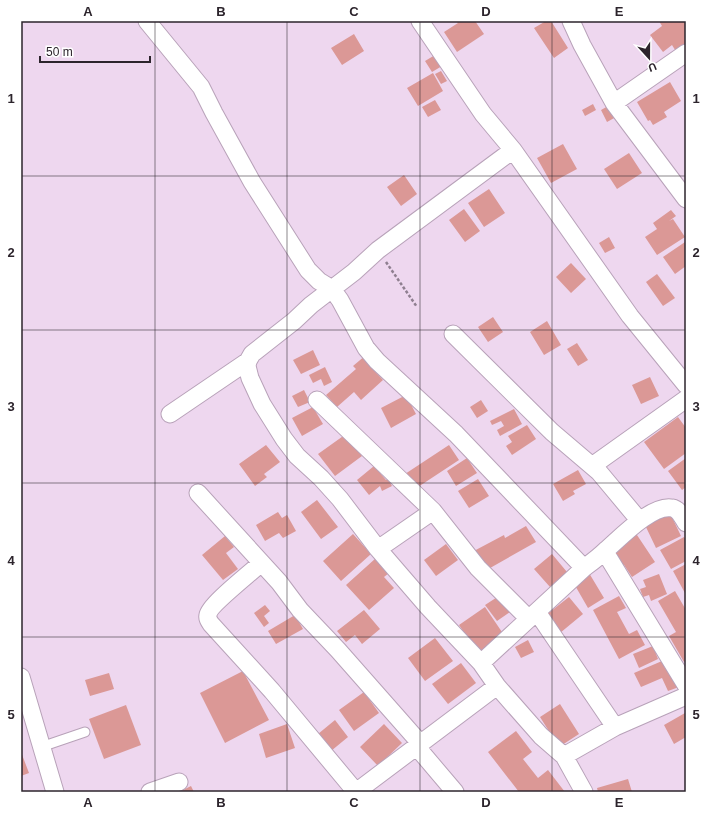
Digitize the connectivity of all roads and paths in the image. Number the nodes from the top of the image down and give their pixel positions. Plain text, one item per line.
1 (147, 21) edge
2 (420, 21) edge
3 (571, 21) edge
4 (686, 53) edge
5 (614, 103) junction
6 (513, 150) junction
7 (686, 199) edge
8 (378, 250) junction
9 (332, 289) junction
10 (417, 307) dead end
11 (454, 334) dead end
12 (248, 361) junction
13 (686, 387) edge
14 (317, 400) dead end
15 (170, 414) dead end
16 (592, 466) junction
17 (198, 493) dead end
18 (433, 512) junction
19 (639, 520) junction
20 (686, 523) edge
21 (378, 549) junction
22 (605, 552) junction
23 (261, 563) junction
24 (584, 568) junction
25 (533, 616) junction
26 (481, 663) junction
27 (21, 677) edge
28 (686, 685) edge
29 (497, 686) junction
30 (686, 696) edge
31 (615, 727) junction
32 (86, 732) dead end
33 (418, 744) junction
34 (41, 747) junction
35 (564, 756) junction
36 (179, 782) dead end
37 (55, 792) edge
38 (150, 792) edge
39 (455, 792) edge
40 (584, 792) edge

1 - 9 street
2 - 6 street
3 - 5 street
4 - 5 street
5 - 7 street
6 - 8 street
6 - 13 street
8 - 9 street
8 - 10 path
9 - 12 street
9 - 24 street
11 - 16 street
12 - 15 street
12 - 21 street
13 - 16 street
14 - 18 street
16 - 19 street
17 - 23 street
18 - 21 street
18 - 25 street
19 - 20 street
19 - 22 street
21 - 26 street
22 - 24 street
22 - 28 street
23 - 33 street
23 - 33 street
24 - 25 street
25 - 26 street
25 - 31 street
26 - 29 street
27 - 34 street
29 - 33 street
29 - 35 street
30 - 31 street
31 - 35 street
32 - 34 lane
33 - 39 street
34 - 37 street
35 - 40 street
36 - 38 street

